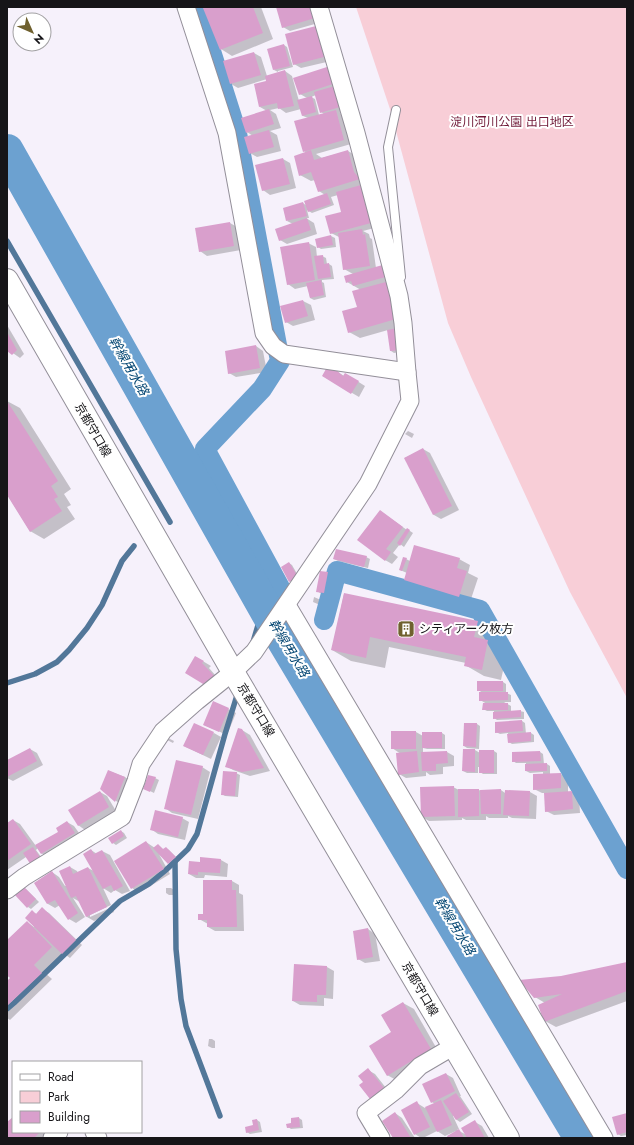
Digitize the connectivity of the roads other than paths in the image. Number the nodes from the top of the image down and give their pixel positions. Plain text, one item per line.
1 (186, 7) edge
2 (319, 7) edge
3 (396, 110) dead end
4 (7, 280) edge
5 (399, 296) junction
6 (407, 372) junction
7 (287, 605) junction
8 (234, 671) junction
9 (7, 890) edge
10 (454, 1046) junction
11 (381, 1138) edge
12 (508, 1138) edge
13 (604, 1138) edge

1 - 6 street
2 - 5 street
3 - 5 lane
4 - 8 main road, 京都守口線
5 - 6 street
6 - 7 street
7 - 8 street
7 - 13 street
8 - 9 street
8 - 10 main road, 京都守口線
10 - 11 street
10 - 12 main road, 京都守口線

